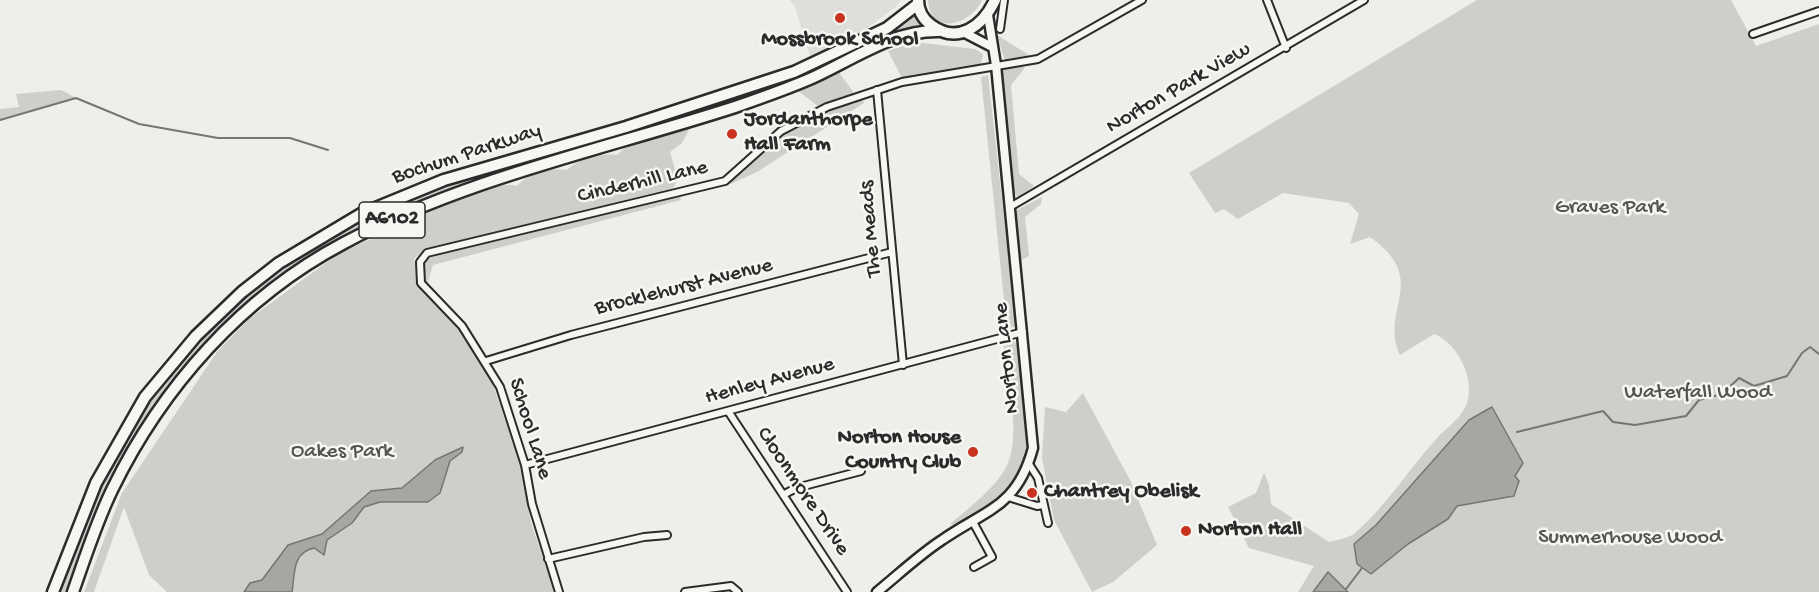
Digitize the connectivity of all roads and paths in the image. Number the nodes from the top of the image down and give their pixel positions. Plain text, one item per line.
1 (995, 0) edge
2 (1004, 0) edge
3 (1142, 0) edge
4 (1267, 0) edge
5 (1364, 0) edge
6 (918, 2) edge
7 (1819, 11) edge
8 (988, 15) junction
9 (1000, 29) dead end
10 (939, 31) junction
11 (963, 32) junction
12 (1753, 34) dead end
13 (992, 47) junction
14 (1287, 48) junction
15 (996, 65) junction
16 (876, 90) junction
17 (1010, 207) junction
18 (892, 252) junction
19 (420, 262) joint
20 (1024, 332) junction
21 (486, 362) junction
22 (903, 365) junction
23 (728, 411) junction
24 (1029, 464) junction
25 (525, 465) junction
26 (861, 471) dead end
27 (783, 495) junction
28 (1008, 497) junction
29 (1043, 505) junction
30 (973, 522) junction
31 (1048, 524) dead end
32 (667, 535) dead end
33 (548, 560) junction
34 (974, 567) dead end
35 (54, 592) edge
36 (73, 592) edge
37 (559, 592) edge
38 (685, 592) edge
39 (738, 592) edge
40 (847, 592) edge
41 (877, 592) edge

1 - 8 highway
2 - 9 street
3 - 15 street, Cinderhill Lane
4 - 14 street
5 - 14 street, Norton Park View
6 - 10 highway
6 - 35 highway, Bochum Parkway / A6102
7 - 12 street
8 - 11 highway
8 - 13 street, Norton Lane
10 - 11 highway, Bochum Parkway
10 - 36 highway, Bochum Parkway / A6102
11 - 13 street
13 - 15 street, Norton Lane
14 - 17 street, Norton Park View
15 - 16 street, Cinderhill Lane
15 - 17 street, Norton Lane
16 - 18 street, The Meads
16 - 19 street, Cinderhill Lane
17 - 20 street, Norton Lane
18 - 21 street, Brocklehurst Avenue
18 - 22 street, The Meads
19 - 21 street, School Lane
20 - 22 street, Henley Avenue
20 - 24 street, Norton Lane
21 - 25 street, School Lane
22 - 23 street, Henley Avenue
23 - 25 street, Henley Avenue
23 - 27 street, Cloonmore Drive
24 - 28 street, Norton Lane
24 - 29 street
25 - 33 street, School Lane
26 - 27 street
27 - 40 street, Cloonmore Drive
28 - 29 street
28 - 30 street, Norton Lane
29 - 31 street
30 - 34 street
30 - 41 street, Norton Lane
32 - 33 street
33 - 37 street, School Lane
38 - 39 street

